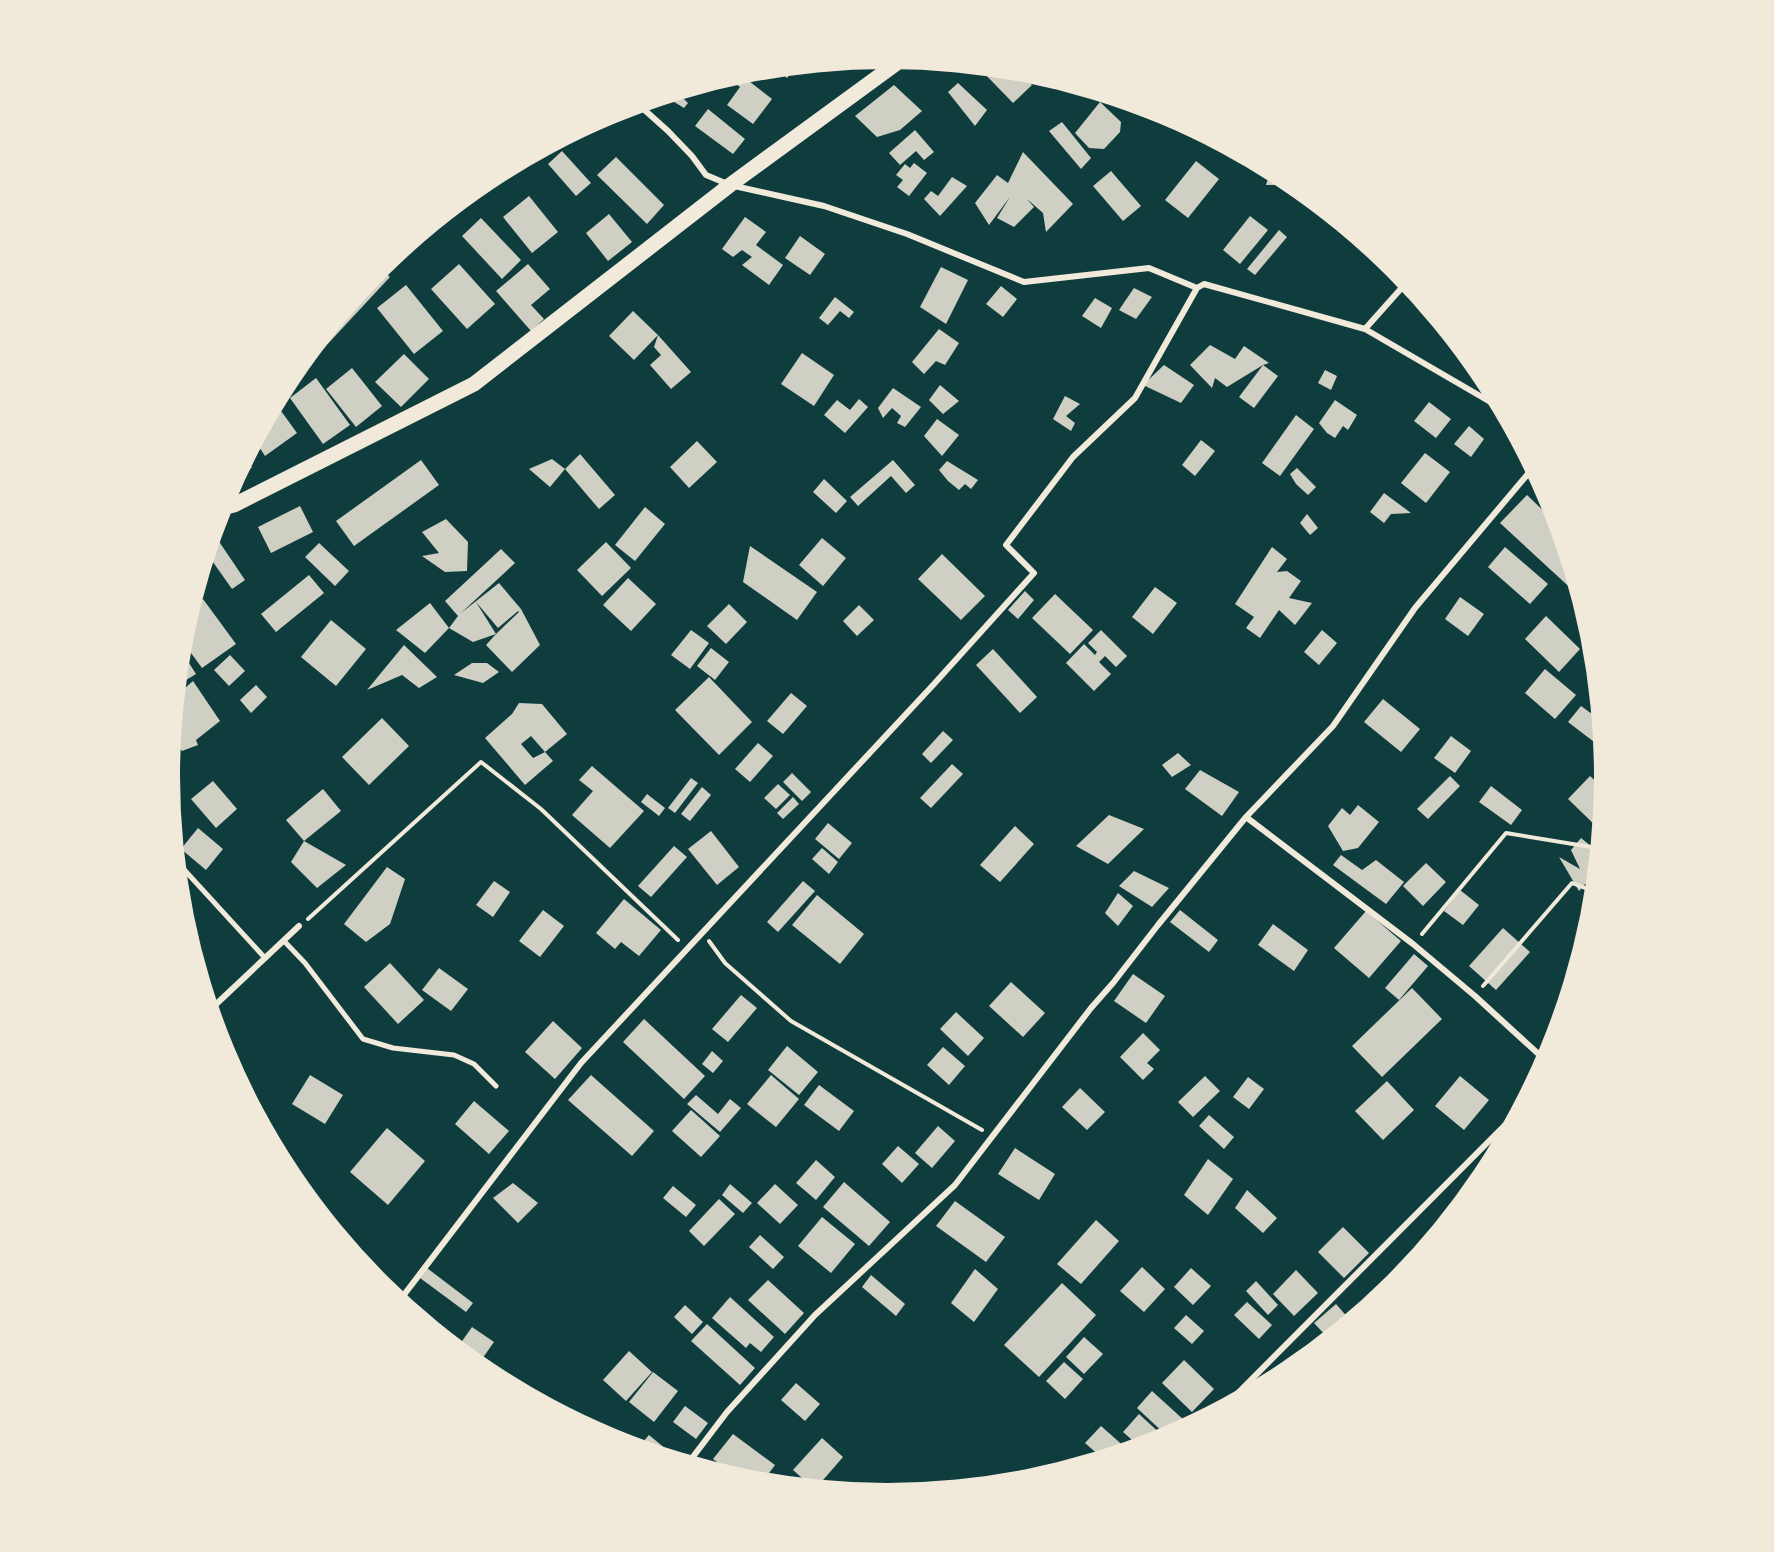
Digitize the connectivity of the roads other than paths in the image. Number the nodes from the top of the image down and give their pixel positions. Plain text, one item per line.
1 (889, 69) edge
2 (647, 112) edge
3 (730, 185) junction
4 (1197, 288) junction
5 (1400, 290) edge
6 (1365, 329) junction
7 (1484, 398) edge
8 (1527, 476) edge
9 (234, 505) edge
10 (1246, 817) junction
11 (187, 873) edge
12 (299, 927) road end
13 (284, 941) junction
14 (265, 958) junction
15 (218, 1003) edge
16 (1537, 1053) edge
17 (496, 1086) dead end
18 (1497, 1133) edge
19 (405, 1293) edge
20 (1247, 1384) edge
21 (694, 1456) edge

1 - 3 main road
2 - 3 street
3 - 4 street
3 - 9 main road
4 - 6 street
4 - 19 street
5 - 6 street
6 - 7 street
8 - 10 street
10 - 16 street
10 - 21 street
11 - 14 street
12 - 13 street
13 - 14 street
13 - 17 street
14 - 15 street
18 - 20 street

